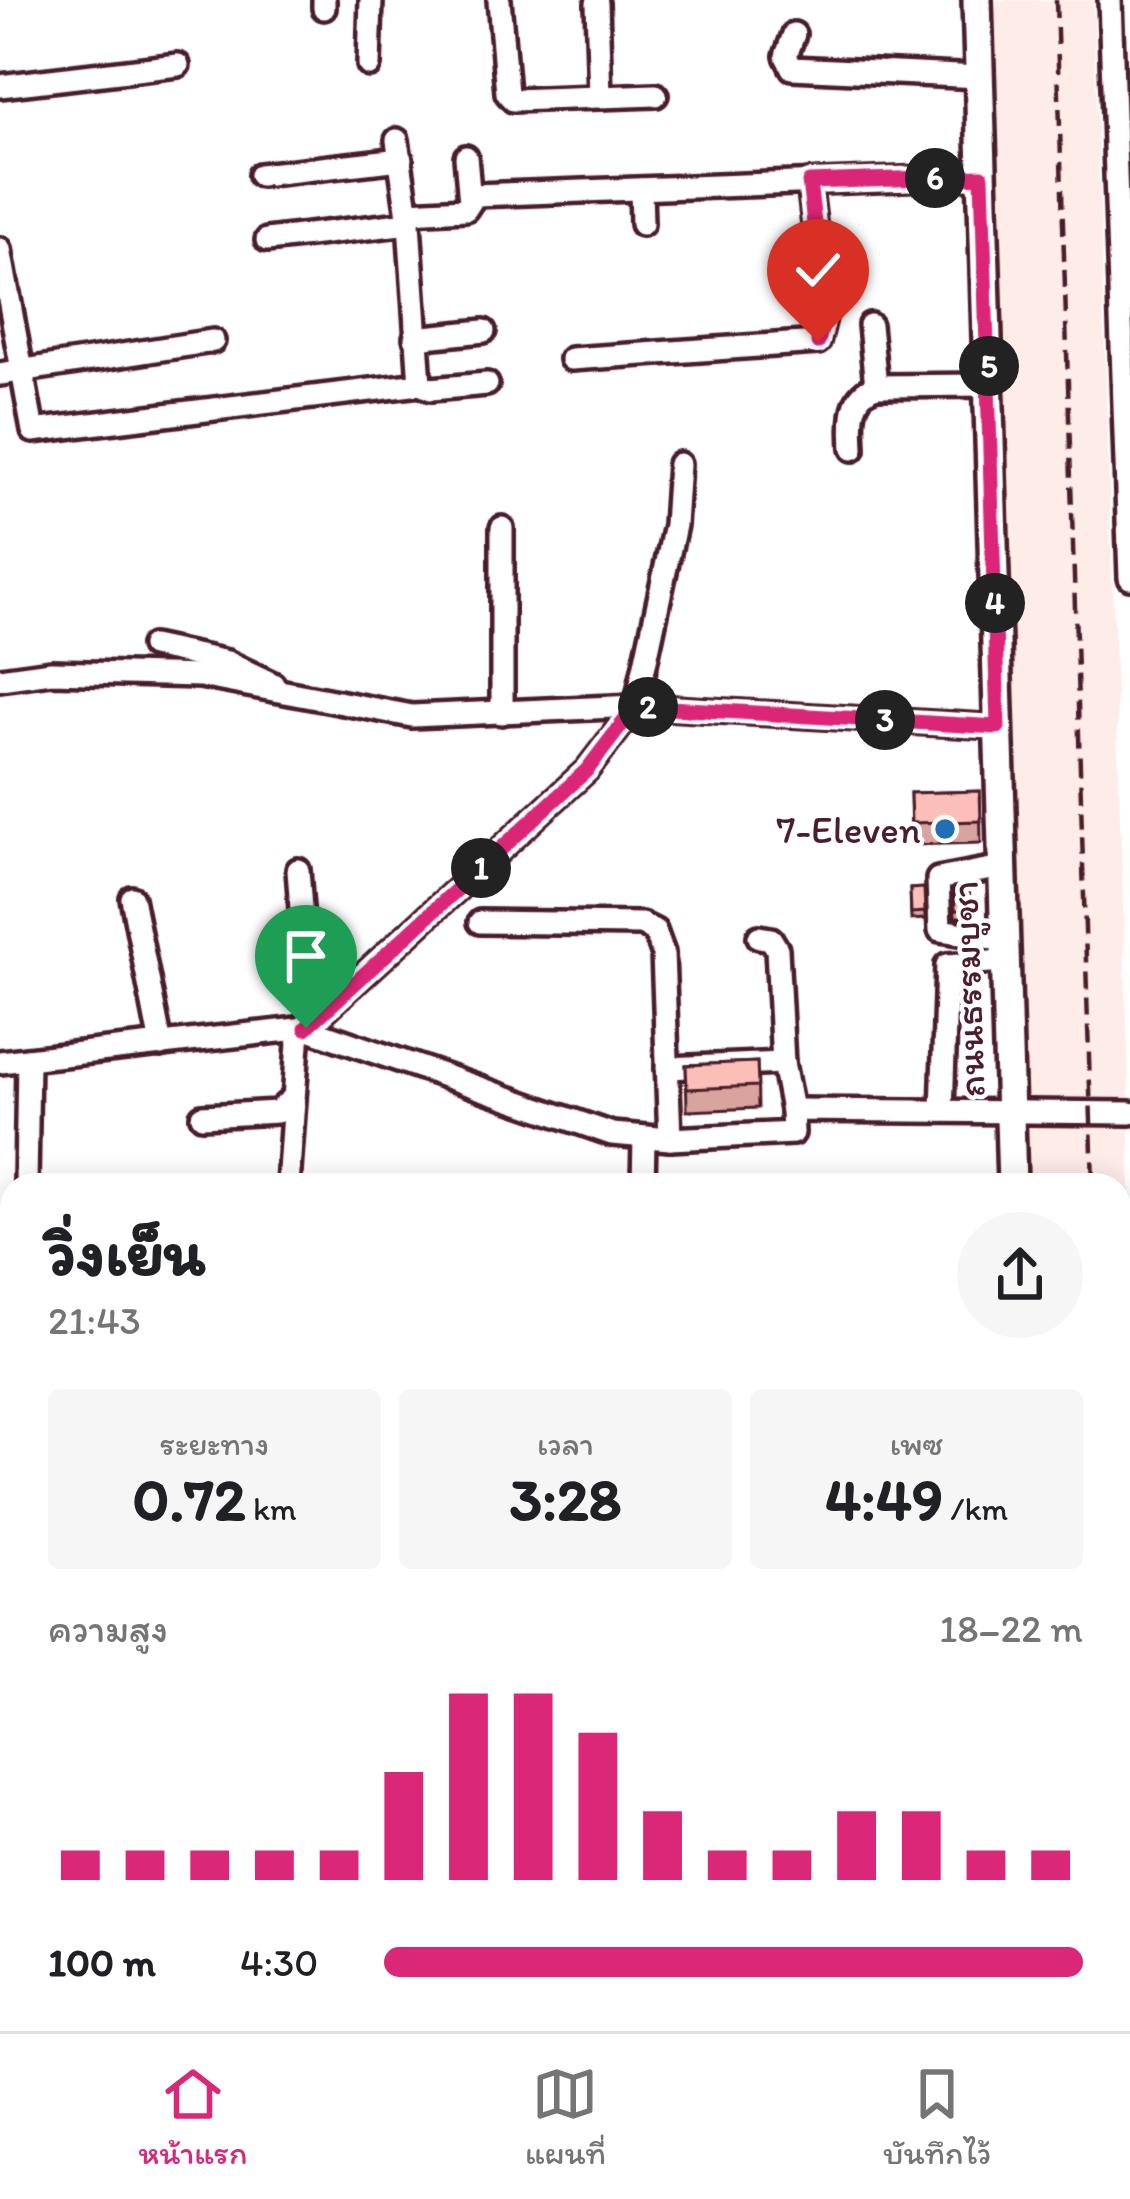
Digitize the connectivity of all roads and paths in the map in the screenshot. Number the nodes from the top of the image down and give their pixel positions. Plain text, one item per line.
1 (371, 0) edge
2 (499, 0) edge
3 (976, 0) edge
4 (1110, 0) edge
5 (596, 2) edge
6 (794, 34) dead end
7 (178, 65) dead end
8 (369, 65) dead end
9 (979, 76) junction
10 (0, 86) edge
11 (656, 95) dead end
12 (600, 97) junction
13 (466, 158) dead end
14 (260, 175) dead end
15 (982, 176) junction
16 (809, 182) junction
17 (641, 189) junction
18 (470, 202) junction
19 (409, 218) junction
20 (642, 224) dead end
21 (266, 240) dead end
22 (1, 258) edge
23 (870, 326) dead end
24 (484, 331) dead end
25 (416, 338) junction
26 (213, 341) dead end
27 (571, 359) dead end
28 (11, 372) edge
29 (420, 384) junction
30 (488, 384) dead end
31 (989, 385) junction
32 (875, 386) junction
33 (853, 449) dead end
34 (679, 464) dead end
35 (502, 528) dead end
36 (1130, 578) edge
37 (152, 646) dead end
38 (0, 679) edge
39 (283, 692) junction
40 (636, 706) junction
41 (502, 713) junction
42 (998, 727) junction
43 (1002, 867) junction
44 (298, 870) dead end
45 (132, 898) dead end
46 (480, 922) dead end
47 (759, 937) dead end
48 (1005, 950) junction
49 (305, 1028) junction
50 (160, 1045) junction
51 (28, 1059) junction
52 (0, 1062) edge
53 (784, 1064) junction
54 (667, 1068) junction
55 (293, 1098) junction
56 (792, 1109) junction
57 (942, 1111) junction
58 (1009, 1111) junction
59 (1130, 1114) edge
60 (202, 1116) dead end
61 (644, 1139) junction
62 (670, 1139) junction
63 (26, 1173) edge
64 (289, 1173) edge
65 (643, 1173) edge
66 (1012, 1173) edge

1 - 8 street
2 - 12 street
3 - 9 main road, ถนนธรรมบูชา
4 - 36 street
5 - 12 street
6 - 9 street
7 - 10 street
9 - 15 main road, ถนนธรรมบูชา
11 - 12 street
13 - 18 street
14 - 19 street
15 - 16 street
15 - 31 main road, ถนนธรรมบูชา
16 - 17 street
16 - 27 street
17 - 18 street
17 - 20 street
18 - 19 street
19 - 21 street
19 - 25 street
22 - 28 street
23 - 32 street
24 - 25 street
25 - 29 street
26 - 28 street
28 - 29 street
29 - 30 street
31 - 32 street
31 - 42 main road, ถนนธรรมบูชา
32 - 33 street
34 - 40 street
35 - 41 street
37 - 39 street
38 - 39 street
39 - 41 street
40 - 41 street
40 - 42 street
40 - 49 street
42 - 43 main road, ถนนธรรมบูชา
43 - 48 main road, ถนนธรรมบูชา
43 - 48 street
44 - 49 street
45 - 50 street
46 - 54 street
47 - 53 street
48 - 57 street
48 - 58 main road, ถนนธรรมบูชา
49 - 50 street
49 - 55 street
49 - 61 street
50 - 51 street
51 - 52 street
51 - 63 street
53 - 54 street
53 - 56 street
54 - 62 street
55 - 60 street
55 - 64 street
56 - 57 street
56 - 62 street
57 - 58 street
58 - 59 street
58 - 66 main road, ถนนธรรมบูชา
61 - 62 street
61 - 65 street

